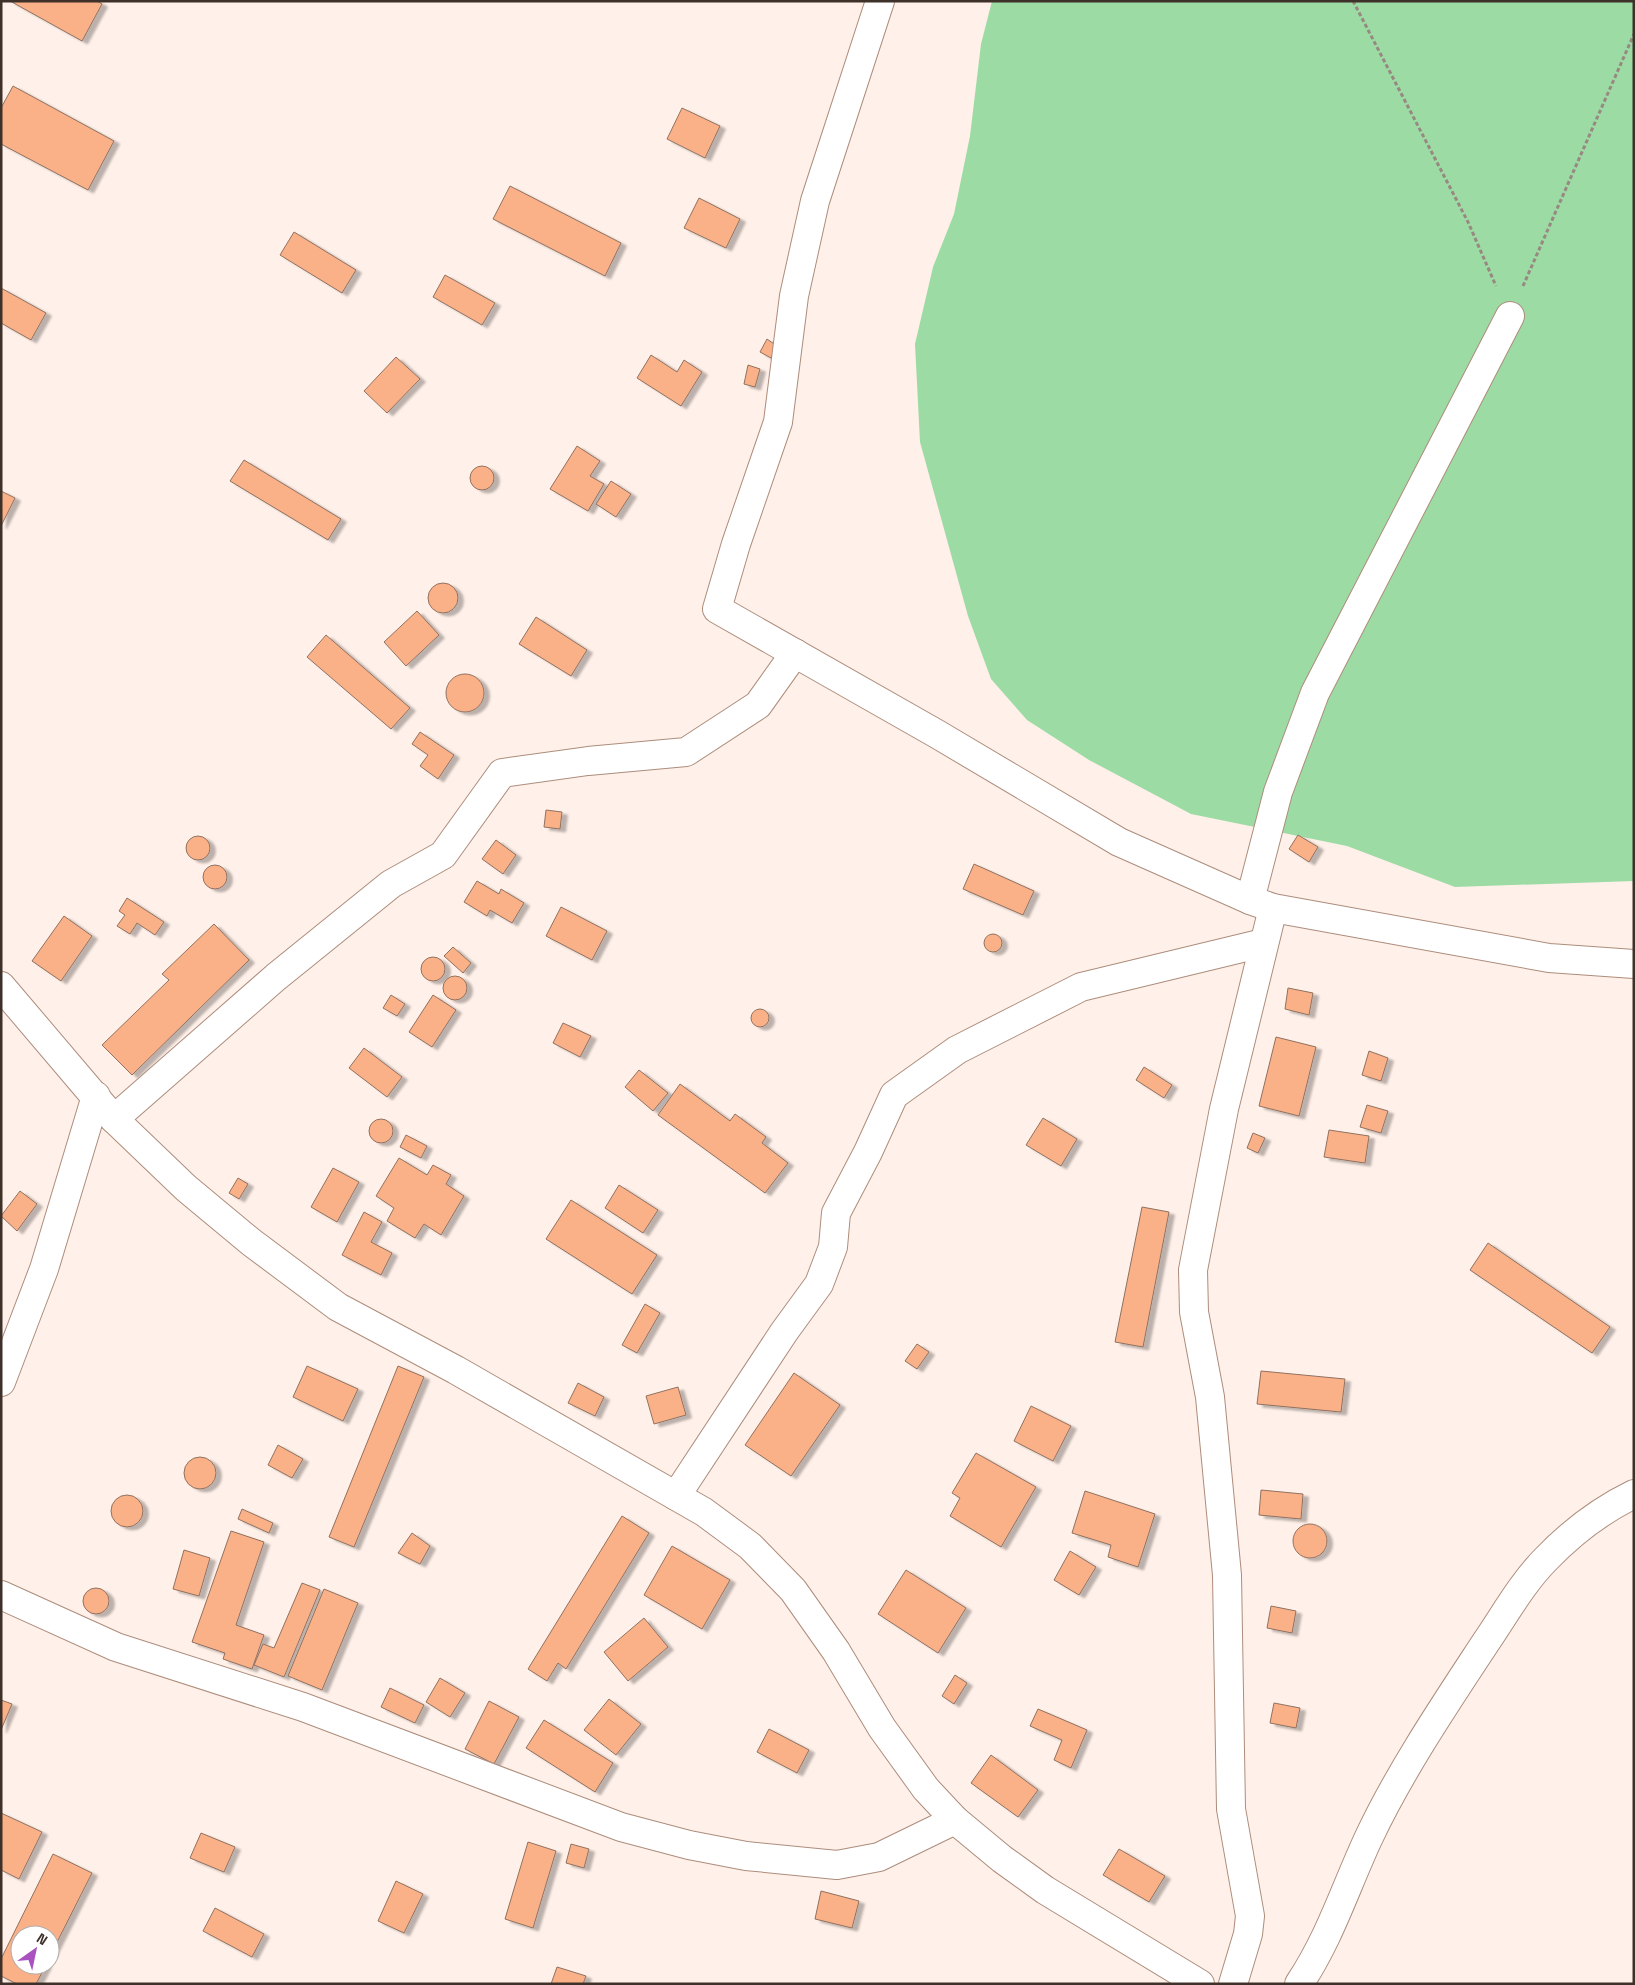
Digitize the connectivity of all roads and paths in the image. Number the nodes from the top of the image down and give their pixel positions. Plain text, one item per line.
1 (880, 1) edge
2 (1353, 1) edge
3 (1634, 34) edge
4 (1510, 316) junction
5 (795, 653) junction
6 (1262, 904) junction
7 (1263, 943) junction
8 (1634, 964) edge
9 (1, 986) edge
10 (96, 1096) junction
11 (114, 1119) junction
12 (1, 1382) edge
13 (1634, 1494) edge
14 (676, 1496) junction
15 (1, 1595) edge
16 (955, 1820) junction
17 (1200, 1984) edge
18 (1233, 1984) edge
19 (1299, 1984) edge

1 - 5 street
2 - 4 path
3 - 4 path
4 - 6 street
5 - 6 street
5 - 11 street
6 - 7 street
6 - 8 street
7 - 14 street
7 - 18 street
9 - 10 street
10 - 11 street
10 - 12 street
11 - 14 street
13 - 19 street
14 - 16 street
15 - 16 street
16 - 17 street

